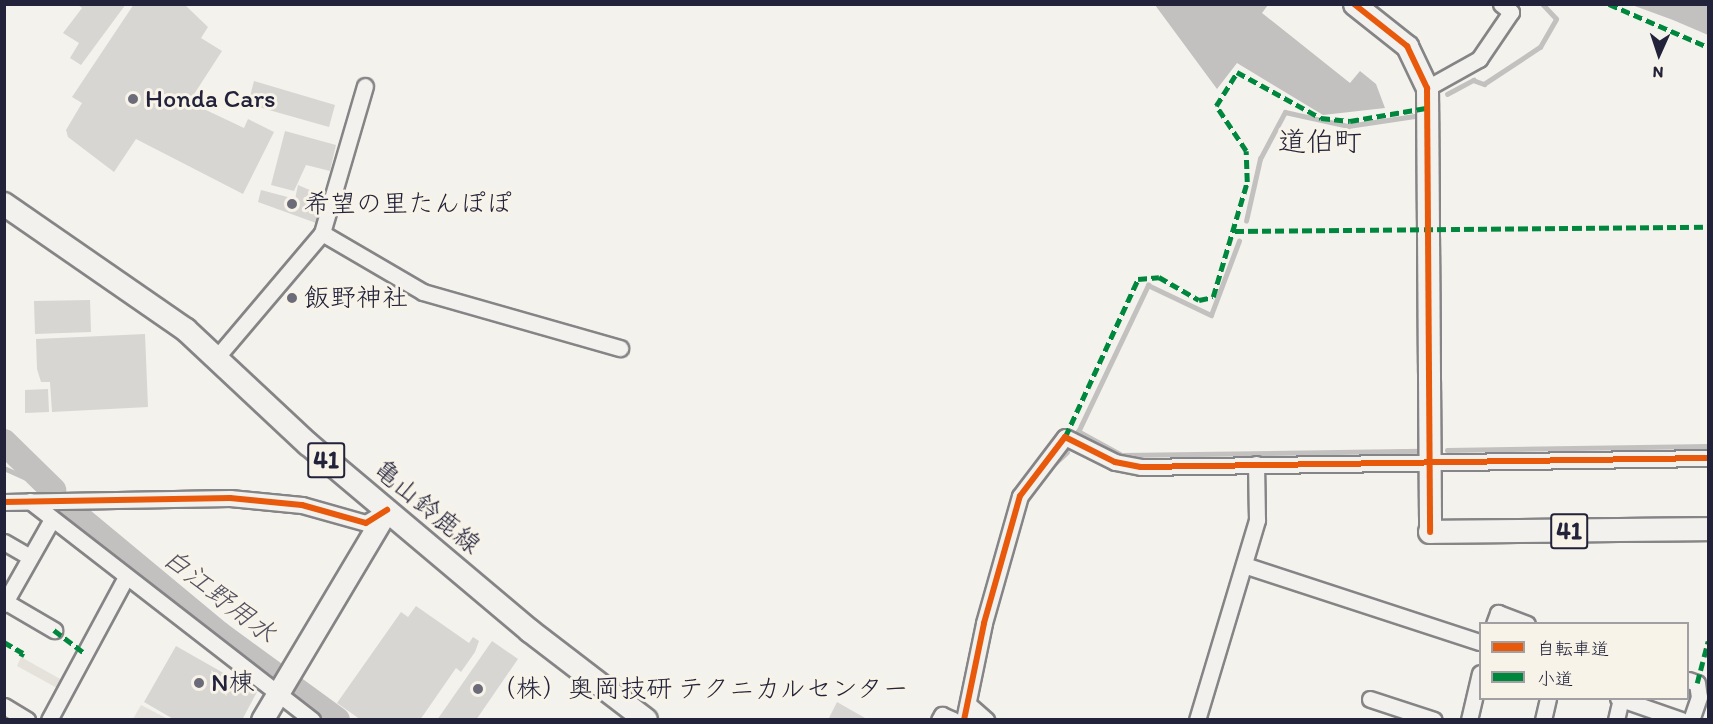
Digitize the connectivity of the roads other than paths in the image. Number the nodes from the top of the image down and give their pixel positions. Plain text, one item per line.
1 (1354, 4) edge
2 (1508, 7) edge
3 (365, 86) dead end
4 (1427, 88) junction
5 (4, 204) edge
6 (322, 233) junction
7 (620, 348) dead end
8 (217, 357) junction
9 (1708, 458) edge
10 (1430, 462) junction
11 (1256, 464) junction
12 (30, 501) junction
13 (4, 502) edge
14 (387, 510) junction
15 (52, 519) junction
16 (1708, 529) edge
17 (1430, 532) joint
18 (4, 542) edge
19 (30, 557) junction
20 (1244, 565) junction
21 (126, 577) junction
22 (5, 603) edge
23 (1495, 622) edge
24 (1522, 622) edge
25 (54, 630) dead end
26 (1479, 642) edge
27 (1479, 677) edge
28 (1689, 680) edge
29 (281, 686) junction
30 (1370, 699) dead end
31 (1704, 699) edge
32 (1548, 700) edge
33 (1619, 700) edge
34 (1622, 700) edge
35 (4, 706) edge
36 (967, 712) edge
37 (27, 720) edge
38 (49, 720) edge
39 (262, 720) edge
40 (312, 720) edge
41 (646, 720) edge
42 (939, 720) edge
43 (953, 720) edge
44 (986, 720) edge
45 (1197, 720) edge
46 (1434, 720) edge
47 (1469, 720) edge
48 (1543, 720) edge
49 (1616, 720) edge
50 (1681, 720) edge
51 (1691, 720) edge

1 - 4 street
2 - 4 street
3 - 6 street
4 - 10 street
5 - 8 main road, 亀山鈴鹿線 / 41
6 - 7 street
6 - 8 street
8 - 14 main road, 亀山鈴鹿線 / 41
9 - 10 street
10 - 11 street
10 - 17 street
11 - 20 street
11 - 36 street
12 - 13 street
12 - 14 street
12 - 15 street
14 - 29 street
14 - 41 main road, 亀山鈴鹿線 / 41
15 - 19 street
15 - 21 street
16 - 17 main road, 41
18 - 19 street
19 - 22 street
20 - 26 street
20 - 45 street
21 - 29 street
21 - 38 street
22 - 25 street
23 - 24 street
27 - 47 street
28 - 31 street
29 - 39 street
29 - 40 street
30 - 46 street
31 - 51 street
32 - 48 street
33 - 49 street
34 - 50 street
35 - 37 street
36 - 44 street
42 - 43 street

